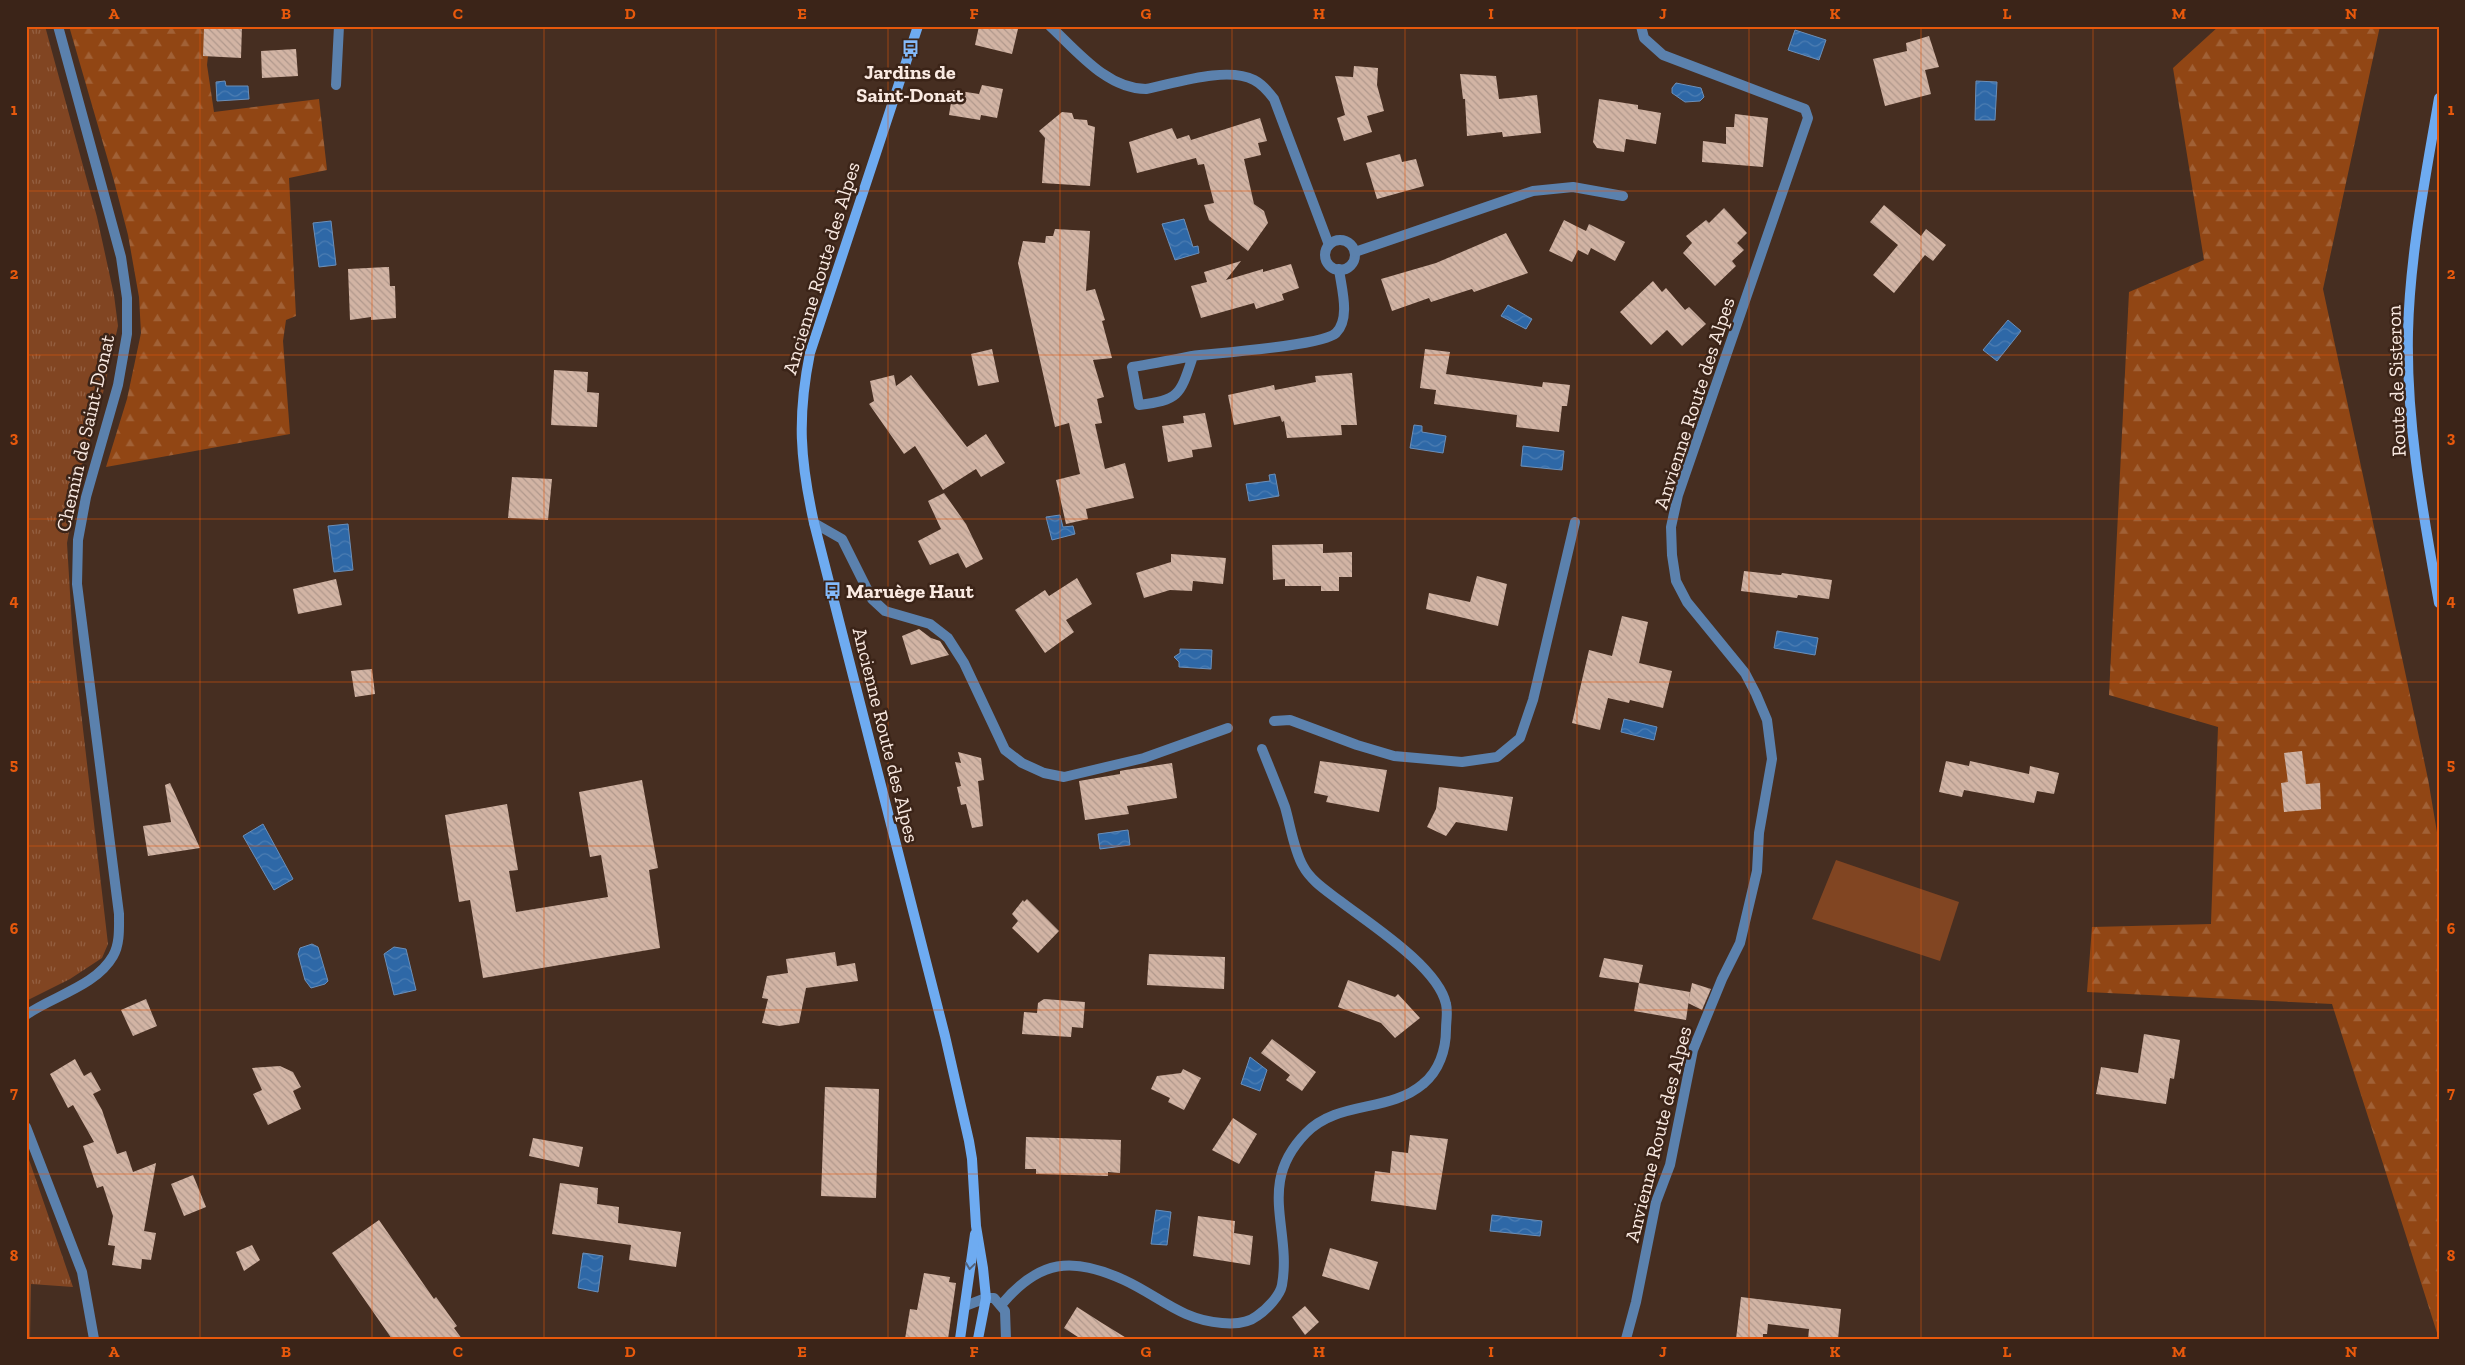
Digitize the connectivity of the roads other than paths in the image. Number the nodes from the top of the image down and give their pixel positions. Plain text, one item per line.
1 (58, 26) edge
2 (339, 26) edge
3 (918, 26) edge
4 (1050, 26) edge
5 (1641, 26) edge
6 (336, 85) dead end
7 (2439, 98) edge
8 (1623, 196) dead end
9 (1329, 244) junction
10 (1355, 252) junction
11 (1339, 269) junction
12 (1193, 356) junction
13 (1575, 522) dead end
14 (814, 523) junction
15 (2439, 603) edge
16 (1274, 721) dead end
17 (1228, 728) dead end
18 (1262, 749) dead end
19 (26, 1015) edge
20 (26, 1127) edge
21 (976, 1226) junction
22 (986, 1298) junction
23 (1002, 1304) junction
24 (965, 1306) junction
25 (94, 1339) edge
26 (960, 1339) edge
27 (978, 1339) edge
28 (1006, 1339) edge
29 (1626, 1339) edge

1 - 19 street, Chemin de Saint-Donat
2 - 6 street
3 - 14 main road, Ancienne Route des Alpes
4 - 9 street
5 - 29 street, Anvienne Route des Alpes
7 - 15 main road, Route de Sisteron
8 - 10 street
9 - 10 street
9 - 11 street
10 - 11 street
11 - 12 street
12 - 12 street
13 - 16 street
14 - 17 street
14 - 21 main road, Ancienne Route des Alpes
18 - 23 street
20 - 25 street
21 - 22 main road, Ancienne Route des Alpes
21 -> 24 main road, Ancienne Route des Alpes
22 - 23 street
22 - 24 street
22 - 27 main road, Ancienne Route des Alpes
23 - 28 street
24 - 26 main road, Ancienne Route des Alpes

